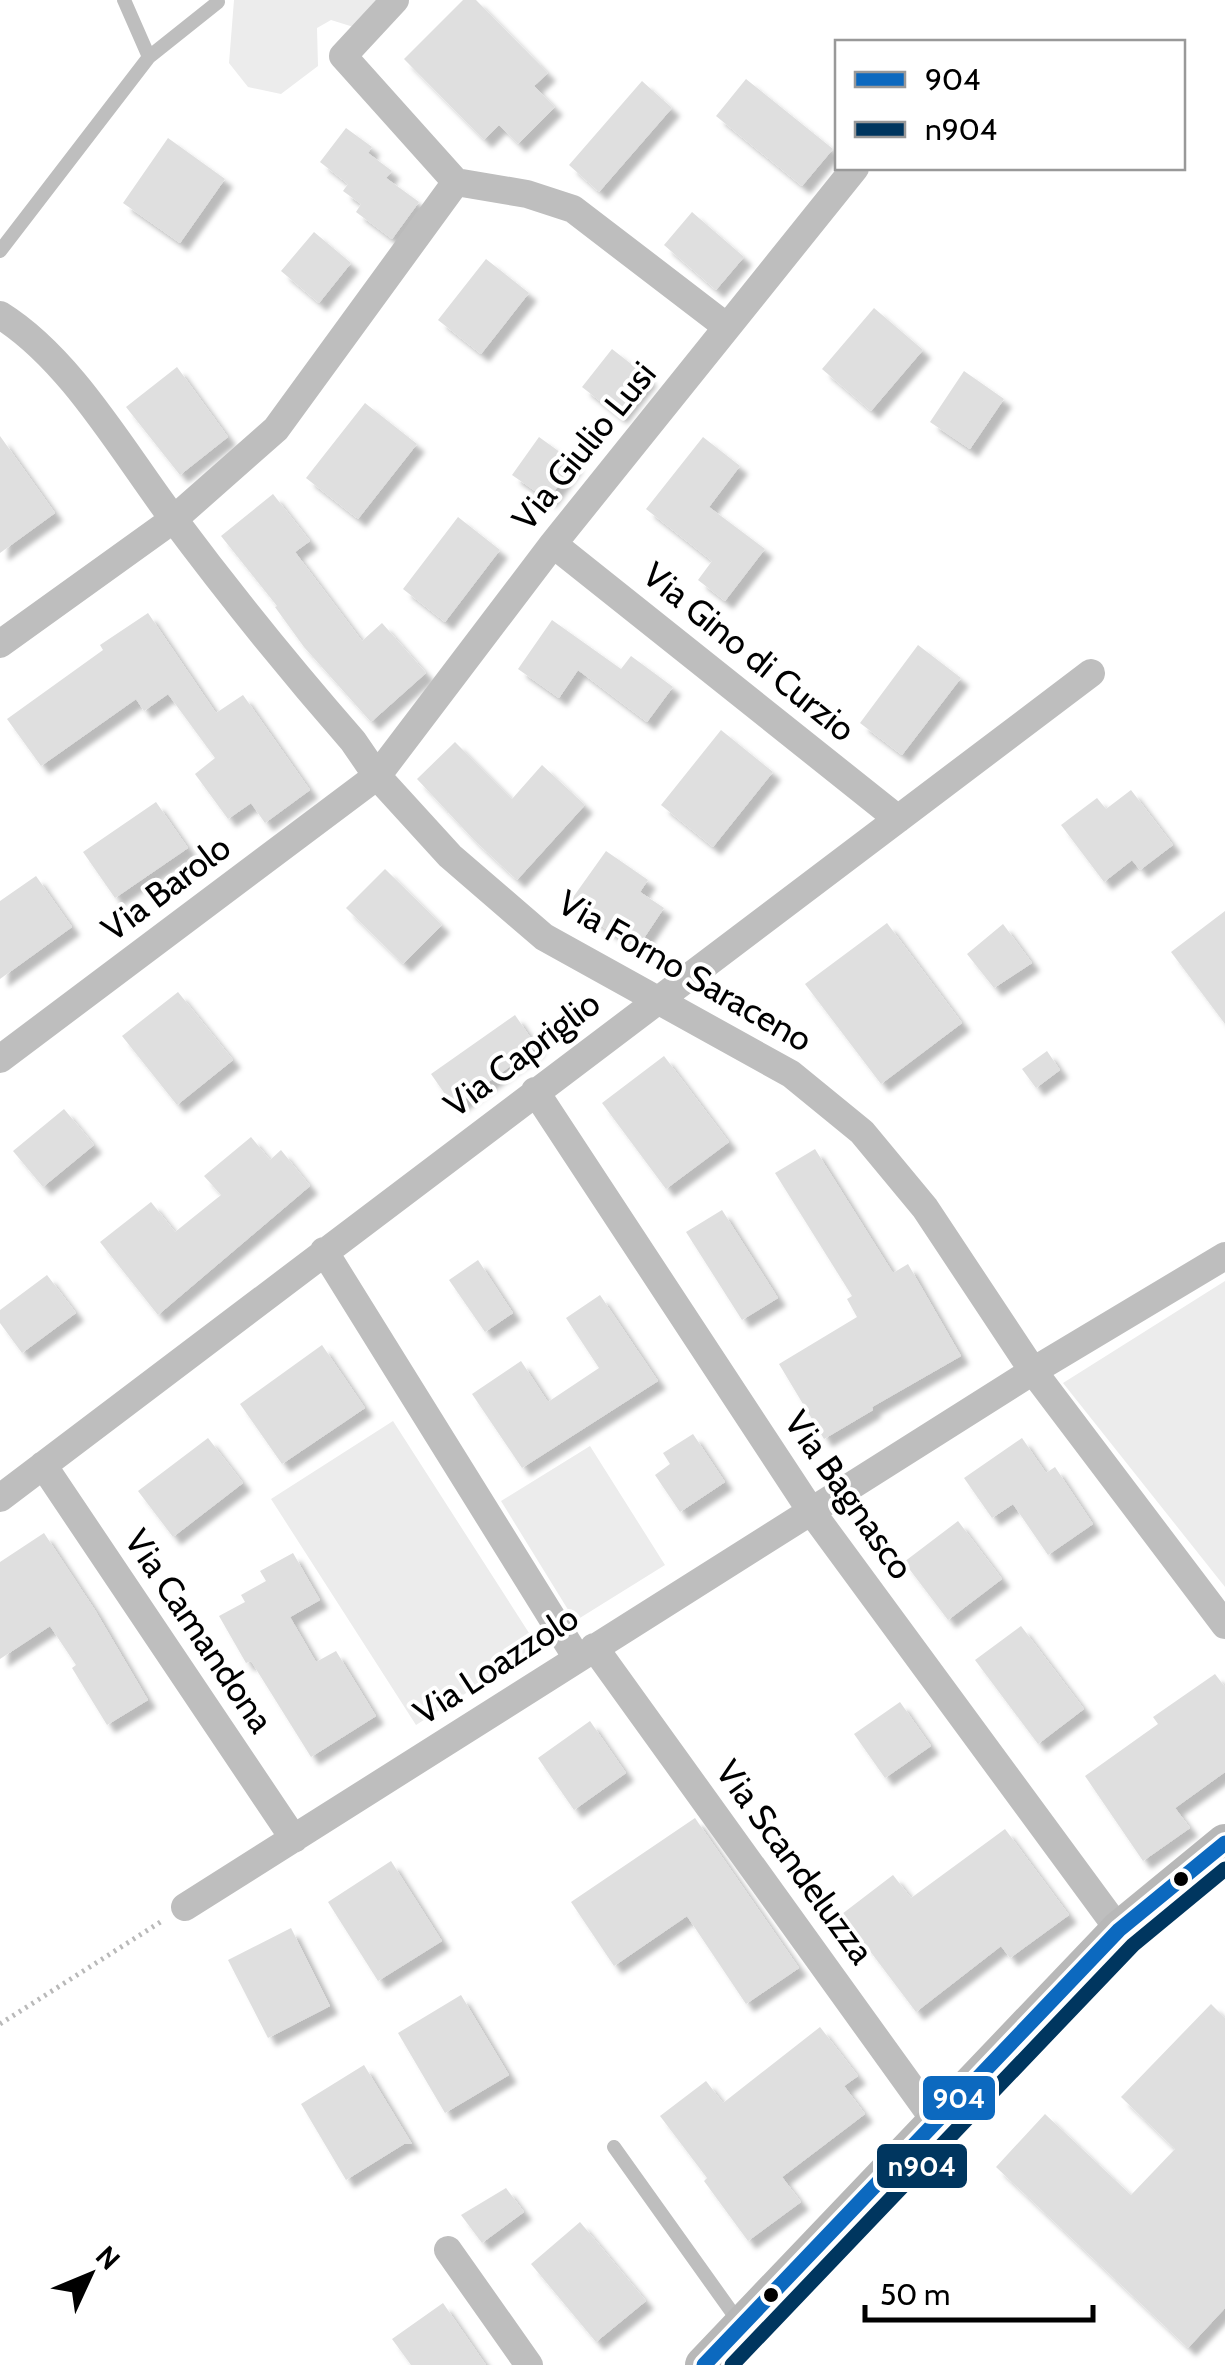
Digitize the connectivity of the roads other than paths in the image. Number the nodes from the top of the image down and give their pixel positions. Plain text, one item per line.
1 (124, 0) edge
2 (396, 0) edge
3 (218, 2) edge
4 (149, 57) junction
5 (853, 170) edge
6 (456, 182) junction
7 (0, 251) edge
8 (0, 315) edge
9 (727, 326) junction
10 (174, 519) junction
11 (553, 544) junction
12 (0, 644) edge
13 (1091, 673) dead end
14 (377, 776) junction
15 (898, 819) junction
16 (656, 1001) junction
17 (0, 1059) edge
18 (535, 1090) junction
19 (324, 1252) junction
20 (1225, 1256) edge
21 (1033, 1371) junction
22 (43, 1465) junction
23 (0, 1498) edge
24 (811, 1511) junction
25 (1225, 1625) edge
26 (586, 1652) junction
27 (294, 1839) junction
28 (1225, 1843) edge
29 (184, 1907) road end
30 (1119, 1930) junction
31 (936, 2122) junction
32 (614, 2146) dead end
33 (448, 2250) dead end
34 (742, 2326) junction
35 (529, 2365) edge
36 (704, 2365) edge

1 - 4 lane
2 - 6 street
3 - 4 lane
4 - 7 lane
5 - 9 street, Via Giulio Lusi
6 - 9 street
6 - 10 street
8 - 10 street, Via Forno Saraceno
9 - 11 street, Via Giulio Lusi
10 - 12 street
10 - 14 street, Via Forno Saraceno
11 - 14 street, Via Giulio Lusi
11 - 15 street, Via Gino di Curzio
13 - 15 street, Via Capriglio
14 - 16 street, Via Forno Saraceno
14 - 17 street, Via Barolo
15 - 16 street, Via Capriglio
16 - 18 street, Via Capriglio
16 - 21 street, Via Forno Saraceno
18 - 19 street, Via Capriglio
18 - 24 street, Via Bagnasco
19 - 22 street, Via Capriglio
19 - 26 street, Via Scandeluzza
20 - 21 street, Via Loazzolo
21 - 24 street, Via Loazzolo
21 - 25 street, Via Forno Saraceno
22 - 23 street, Via Capriglio
22 - 27 street, Via Camandona
24 - 26 street, Via Loazzolo
24 - 30 street, Via Bagnasco
26 - 27 street, Via Loazzolo
26 - 31 street, Via Scandeluzza
27 - 29 street, Via Loazzolo
28 - 30 street
30 - 31 street
31 - 34 street
32 - 34 lane
33 - 35 street
34 - 36 street

